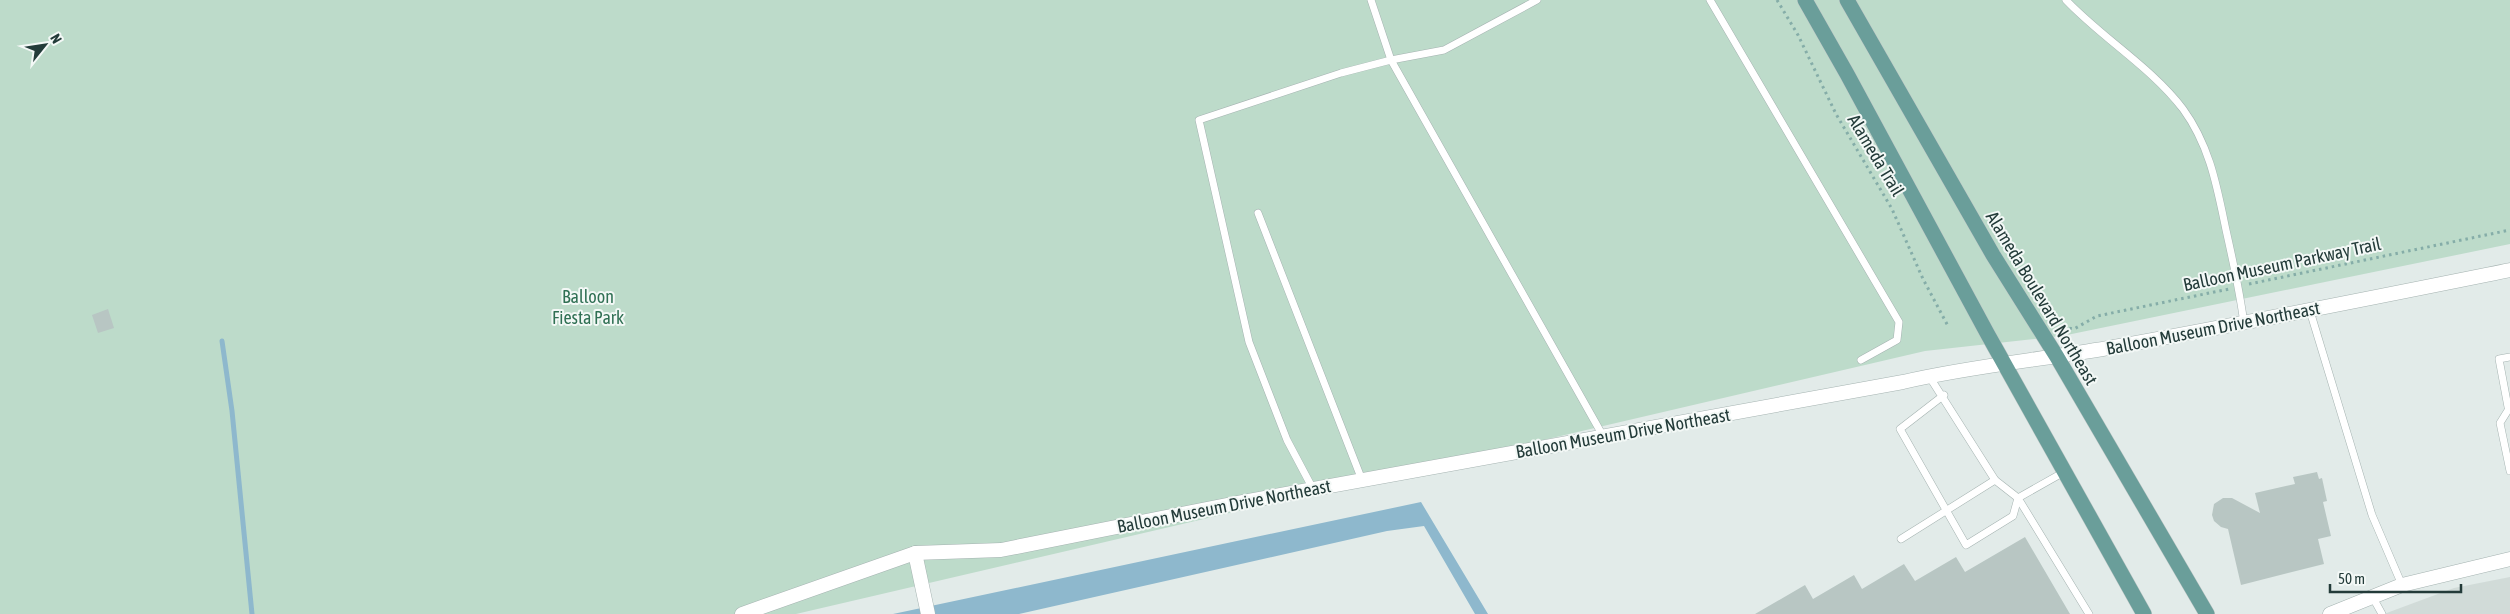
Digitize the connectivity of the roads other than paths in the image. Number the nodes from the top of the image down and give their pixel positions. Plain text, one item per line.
1 (1371, 0) edge
2 (1537, 0) edge
3 (1710, 0) edge
4 (1805, 0) edge
5 (1847, 0) edge
6 (2066, 0) edge
7 (1391, 60) junction
8 (1258, 213) dead end
9 (2510, 270) edge
10 (2310, 310) junction
11 (2244, 324) junction
12 (2057, 356) junction
13 (2510, 356) edge
14 (1861, 360) dead end
15 (2004, 364) junction
16 (1929, 376) junction
17 (1944, 395) junction
18 (2509, 407) edge
19 (1603, 436) junction
20 (2510, 471) edge
21 (2064, 472) junction
22 (1362, 480) junction
23 (1995, 480) junction
24 (1313, 489) junction
25 (2018, 498) junction
26 (1946, 511) junction
27 (1901, 539) dead end
28 (915, 553) junction
29 (2510, 559) edge
30 (2402, 585) junction
31 (2372, 596) junction
32 (742, 614) edge
33 (928, 614) edge
34 (2089, 614) edge
35 (2144, 614) edge
36 (2207, 614) edge
37 (2330, 614) edge
38 (2382, 614) edge

1 - 7 lane
2 - 7 lane
3 - 14 lane
4 - 15 main road
5 - 12 main road, Alameda Boulevard Northeast
6 - 11 lane
7 - 19 lane
7 - 24 lane
8 - 22 lane
9 - 10 street, Balloon Museum Drive Northeast
10 - 11 street, Balloon Museum Drive Northeast
10 - 30 lane
11 - 12 street, Balloon Museum Drive Northeast
12 - 15 street, Balloon Museum Drive Northeast
12 - 36 main road, Alameda Boulevard Northeast
13 - 18 lane
15 - 16 street, Balloon Museum Drive Northeast
15 - 21 main road
16 - 17 lane
16 - 19 street, Balloon Museum Drive Northeast
17 - 23 lane
17 - 26 lane
18 - 20 lane
19 - 22 street, Balloon Museum Drive Northeast
21 - 25 lane
21 - 35 main road
22 - 24 street, Balloon Museum Drive Northeast
23 - 25 lane
23 - 26 lane
24 - 28 street, Balloon Museum Drive Northeast
25 - 26 lane
25 - 34 lane
26 - 27 lane
28 - 32 street, Balloon Museum Drive Northeast
28 - 33 street
29 - 30 street
30 - 31 street
31 - 37 street
31 - 38 lane

